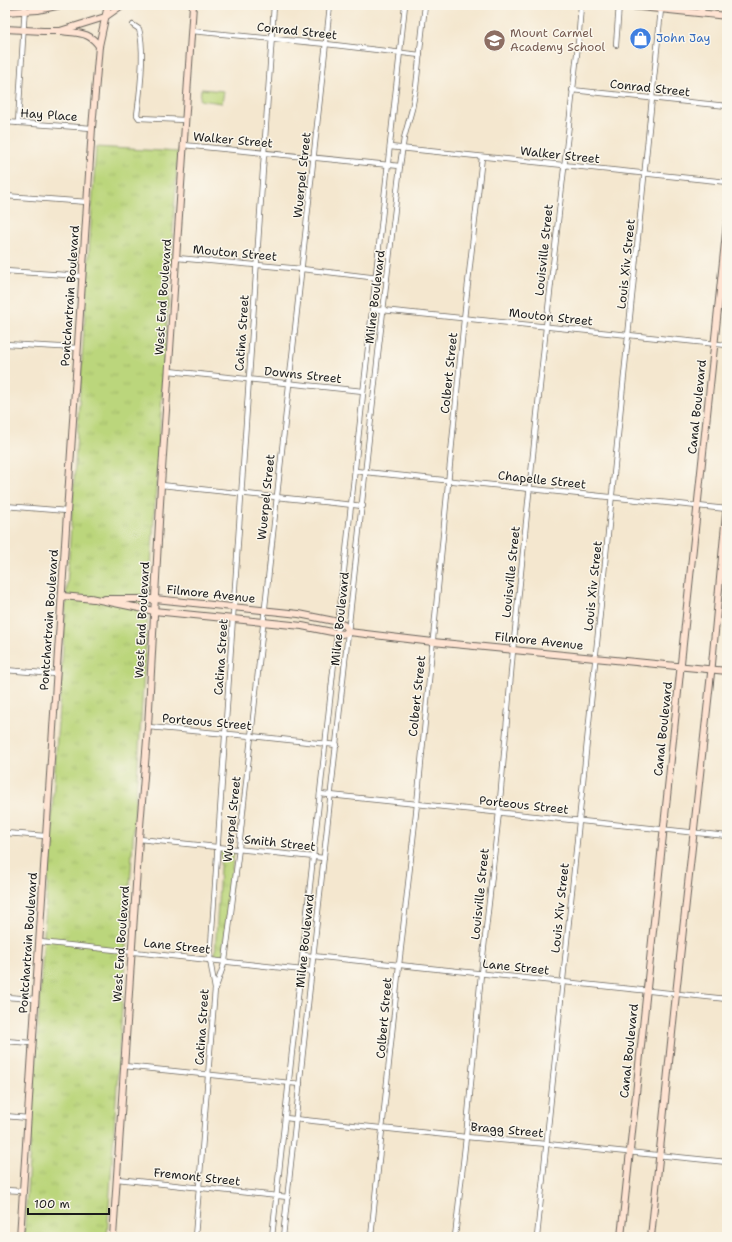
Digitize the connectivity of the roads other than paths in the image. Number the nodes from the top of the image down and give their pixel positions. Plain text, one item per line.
1 (61, 5) edge
2 (108, 5) edge
3 (122, 5) edge
4 (193, 5) edge
5 (274, 5) edge
6 (330, 5) edge
7 (405, 5) edge
8 (425, 5) edge
9 (581, 5) edge
10 (620, 5) edge
11 (702, 5) edge
12 (24, 8) edge
13 (661, 9) junction
14 (5, 12) edge
15 (701, 13) junction
16 (104, 16) junction
17 (727, 16) edge
18 (133, 25) dead end
19 (5, 29) edge
20 (23, 30) junction
21 (60, 31) junction
22 (192, 31) junction
23 (272, 39) junction
24 (326, 44) junction
25 (616, 45) dead end
26 (99, 46) junction
27 (400, 53) junction
28 (420, 55) junction
29 (572, 90) junction
30 (652, 98) junction
31 (727, 106) edge
32 (185, 120) junction
33 (5, 122) edge
34 (18, 123) junction
35 (92, 128) junction
36 (183, 145) junction
37 (390, 147) junction
38 (402, 148) junction
39 (264, 152) junction
40 (482, 156) junction
41 (314, 158) junction
42 (388, 165) junction
43 (400, 166) junction
44 (564, 166) junction
45 (645, 174) junction
46 (727, 182) edge
47 (5, 196) edge
48 (88, 202) junction
49 (727, 223) edge
50 (177, 258) junction
51 (258, 265) junction
52 (302, 269) junction
53 (5, 271) edge
54 (82, 276) junction
55 (376, 278) junction
56 (388, 279) junction
57 (372, 309) junction
58 (384, 310) junction
59 (464, 319) junction
60 (546, 327) junction
61 (629, 335) junction
62 (5, 344) edge
63 (715, 344) junction
64 (727, 345) edge
65 (78, 348) junction
66 (169, 371) junction
67 (249, 379) junction
68 (288, 384) junction
69 (363, 391) junction
70 (355, 471) junction
71 (366, 472) junction
72 (448, 480) junction
73 (161, 484) junction
74 (530, 488) junction
75 (241, 492) junction
76 (276, 496) junction
77 (612, 497) junction
78 (351, 504) junction
79 (727, 504) edge
80 (5, 506) edge
81 (362, 506) junction
82 (698, 506) junction
83 (727, 509) edge
84 (67, 510) junction
85 (62, 596) junction
86 (90, 598) junction
87 (155, 599) junction
88 (234, 607) junction
89 (264, 610) junction
90 (154, 611) junction
91 (234, 619) junction
92 (264, 621) junction
93 (338, 623) junction
94 (349, 632) junction
95 (337, 634) junction
96 (433, 642) junction
97 (513, 650) junction
98 (596, 658) junction
99 (681, 666) junction
100 (5, 670) edge
101 (712, 670) junction
102 (727, 671) edge
103 (56, 674) junction
104 (148, 727) junction
105 (226, 734) junction
106 (251, 736) junction
107 (326, 743) junction
108 (337, 745) junction
109 (320, 794) junction
110 (331, 795) junction
111 (417, 804) junction
112 (499, 812) junction
113 (579, 820) junction
114 (663, 829) junction
115 (693, 832) junction
116 (5, 833) edge
117 (46, 836) junction
118 (727, 836) edge
119 (139, 839) junction
120 (218, 846) junction
121 (239, 848) junction
122 (313, 856) junction
123 (324, 858) junction
124 (40, 942) junction
125 (132, 951) junction
126 (303, 955) junction
127 (314, 956) junction
128 (210, 960) junction
129 (225, 961) junction
130 (399, 965) junction
131 (301, 969) junction
132 (312, 970) junction
133 (481, 974) junction
134 (562, 982) junction
135 (215, 989) junction
136 (646, 991) junction
137 (676, 994) junction
138 (5, 996) edge
139 (36, 999) junction
140 (727, 999) edge
141 (5, 1041) edge
142 (32, 1043) junction
143 (124, 1066) junction
144 (209, 1074) junction
145 (289, 1083) junction
146 (300, 1084) junction
147 (5, 1116) edge
148 (28, 1118) junction
149 (285, 1118) junction
150 (296, 1119) junction
151 (383, 1128) junction
152 (466, 1137) junction
153 (547, 1144) junction
154 (630, 1153) junction
155 (659, 1155) junction
156 (727, 1162) edge
157 (117, 1178) junction
158 (199, 1187) junction
159 (5, 1190) edge
160 (23, 1191) junction
161 (276, 1195) junction
162 (288, 1197) junction
163 (20, 1237) edge
164 (113, 1237) edge
165 (195, 1237) edge
166 (272, 1237) edge
167 (283, 1237) edge
168 (371, 1237) edge
169 (455, 1237) edge
170 (537, 1237) edge
171 (621, 1237) edge
172 (651, 1237) edge

1 - 12 main road
2 - 16 main road, Pontchartrain Boulevard
3 - 16 main road
4 - 22 main road, West End Boulevard
5 - 23 street, Catina Street
6 - 24 street, Wuerpel Street
7 - 27 street, Milne Boulevard
8 - 28 street, Milne Boulevard
9 - 29 street, Louisville Street
10 - 13 main road
10 - 25 street
11 - 15 main road
12 - 14 main road
12 - 20 street
13 - 15 main road
13 - 30 street, Louis Xiv Street
15 - 17 main road
16 - 21 main road
16 - 26 main road, Pontchartrain Boulevard
18 - 32 street
19 - 20 main road
20 - 21 main road
20 - 34 street
21 - 26 main road
22 - 23 street, Conrad Street
22 - 32 main road, West End Boulevard
23 - 24 street, Conrad Street
23 - 39 street, Catina Street
24 - 27 street, Conrad Street
24 - 41 street, Wuerpel Street
26 - 35 main road, Pontchartrain Boulevard
27 - 28 street, Conrad Street
27 - 37 street, Milne Boulevard
28 - 38 street, Milne Boulevard
29 - 30 street, Conrad Street
29 - 44 street, Louisville Street
30 - 31 street, Conrad Street
30 - 45 street, Louis Xiv Street
32 - 36 main road, West End Boulevard
33 - 34 street, Hay Place
34 - 35 street, Hay Place
35 - 48 main road, Pontchartrain Boulevard
36 - 39 street, Walker Street
36 - 50 main road, West End Boulevard
37 - 38 street, Walker Street
37 - 42 street, Milne Boulevard
38 - 40 street, Walker Street
38 - 43 street, Milne Boulevard
39 - 41 street, Walker Street
39 - 51 street, Catina Street
40 - 44 street, Walker Street
40 - 59 street, Colbert Street
41 - 42 street, Walker Street
41 - 52 street, Wuerpel Street
42 - 43 street, Walker Street
42 - 55 street, Milne Boulevard
43 - 56 street, Milne Boulevard
44 - 45 street, Walker Street
44 - 60 street, Louisville Street
45 - 46 street, Walker Street
45 - 61 street, Louis Xiv Street
47 - 48 street
48 - 54 main road, Pontchartrain Boulevard
49 - 63 main road, Canal Boulevard
50 - 51 street, Mouton Street
50 - 66 main road, West End Boulevard
51 - 52 street, Mouton Street
51 - 67 street, Catina Street
52 - 55 street, Mouton Street
52 - 68 street, Wuerpel Street
53 - 54 street
54 - 65 main road, Pontchartrain Boulevard
55 - 56 street, Mouton Street
55 - 57 street, Milne Boulevard
56 - 58 street, Milne Boulevard
57 - 58 street, Mouton Street
57 - 69 street, Milne Boulevard
58 - 59 street, Mouton Street
58 - 71 street, Milne Boulevard
59 - 60 street, Mouton Street
59 - 72 street, Colbert Street
60 - 61 street, Mouton Street
60 - 74 street, Louisville Street
61 - 63 street, Mouton Street
61 - 77 street, Louis Xiv Street
62 - 65 street
63 - 64 street, Mouton Street
63 - 82 main road, Canal Boulevard
65 - 84 main road, Pontchartrain Boulevard
66 - 67 street, Downs Street
66 - 73 main road, West End Boulevard
67 - 68 street, Downs Street
67 - 75 street, Catina Street
68 - 69 street, Downs Street
68 - 76 street, Wuerpel Street
69 - 70 street, Milne Boulevard
70 - 71 street, Chapelle Street
70 - 78 street, Milne Boulevard
71 - 72 street, Chapelle Street
71 - 81 street, Milne Boulevard
72 - 74 street, Chapelle Street
72 - 96 street, Colbert Street
73 - 75 street
73 - 87 main road, West End Boulevard
74 - 77 street, Chapelle Street
74 - 97 street, Louisville Street
75 - 76 street
75 - 88 street, Catina Street
76 - 78 street
76 - 89 street, Wuerpel Street
77 - 82 street, Chapelle Street
77 - 98 street, Louis Xiv Street
78 - 81 street
78 - 93 street, Milne Boulevard
79 - 83 main road
80 - 84 street
81 - 94 street, Milne Boulevard
82 - 83 street, Chapelle Street
82 - 99 main road, Canal Boulevard
83 - 101 main road
84 - 85 main road, Pontchartrain Boulevard
85 - 86 main road, Filmore Avenue
85 - 103 main road, Pontchartrain Boulevard
86 - 87 main road, Filmore Avenue
86 - 90 main road, Filmore Avenue
87 - 88 main road, Filmore Avenue
87 - 90 main road, West End Boulevard
88 - 89 main road, Filmore Avenue
88 - 91 street, Catina Street
89 - 92 street, Wuerpel Street
89 - 93 main road, Filmore Avenue
90 - 91 main road, Filmore Avenue
90 - 104 main road, West End Boulevard
91 - 92 main road, Filmore Avenue
91 - 105 street, Catina Street
92 - 95 main road, Filmore Avenue
92 - 106 street, Wuerpel Street
93 - 94 main road, Filmore Avenue
93 - 95 street, Milne Boulevard
94 - 95 main road, Filmore Avenue
94 - 96 main road, Filmore Avenue
94 - 108 street, Milne Boulevard
95 - 107 street, Milne Boulevard
96 - 97 main road, Filmore Avenue
96 - 111 street, Colbert Street
97 - 98 main road, Filmore Avenue
97 - 112 street, Louisville Street
98 - 99 main road, Filmore Avenue
98 - 113 street, Louis Xiv Street
99 - 101 main road, Filmore Avenue
99 - 114 main road, Canal Boulevard
100 - 103 street
101 - 102 main road, Filmore Avenue
101 - 115 main road
103 - 117 main road, Pontchartrain Boulevard
104 - 105 street, Porteous Street
104 - 119 main road, West End Boulevard
105 - 106 street, Porteous Street
105 - 120 street, Catina Street
106 - 107 street, Porteous Street
106 - 121 street, Wuerpel Street
107 - 108 street, Porteous Street
107 - 109 street, Milne Boulevard
108 - 110 street, Milne Boulevard
109 - 110 street, Porteous Street
109 - 122 street, Milne Boulevard
110 - 111 street, Porteous Street
110 - 123 street, Milne Boulevard
111 - 112 street, Porteous Street
111 - 130 street, Colbert Street
112 - 113 street, Porteous Street
112 - 133 street, Louisville Street
113 - 114 street, Porteous Street
113 - 134 street, Louis Xiv Street
114 - 115 street, Porteous Street
114 - 136 main road, Canal Boulevard
115 - 118 street, Porteous Street
115 - 137 main road
116 - 117 street
117 - 124 main road, Pontchartrain Boulevard
119 - 120 street, Smith Street
119 - 125 main road, West End Boulevard
120 - 121 street, Smith Street
120 - 128 street, Catina Street
121 - 122 street, Smith Street
121 - 129 street, Wuerpel Street
122 - 123 street, Smith Street
122 - 126 street, Milne Boulevard
123 - 127 street, Milne Boulevard
124 - 125 street, Lane Street
124 - 139 main road, Pontchartrain Boulevard
125 - 128 street, Lane Street
125 - 143 main road, West End Boulevard
126 - 127 street, Lane Street
126 - 131 street, Milne Boulevard
127 - 130 street, Lane Street
127 - 132 street, Milne Boulevard
128 - 129 street, Lane Street
128 - 135 street, Catina Street
129 - 131 street, Lane Street
129 - 135 street, Wuerpel Street
130 - 133 street, Lane Street
130 - 151 street, Colbert Street
131 - 132 street, Lane Street
131 - 145 street, Milne Boulevard
132 - 146 street, Milne Boulevard
133 - 134 street, Lane Street
133 - 152 street, Louisville Street
134 - 136 street, Lane Street
134 - 153 street, Louis Xiv Street
135 - 144 street, Catina Street
136 - 137 street, Lane Street
136 - 154 main road, Canal Boulevard
137 - 140 street, Lane Street
137 - 155 main road
138 - 139 street
139 - 142 main road, Pontchartrain Boulevard
141 - 142 street
142 - 148 main road, Pontchartrain Boulevard
143 - 144 street
143 - 157 main road, West End Boulevard
144 - 145 street
144 - 158 street, Catina Street
145 - 146 street
145 - 149 street, Milne Boulevard
146 - 150 street, Milne Boulevard
147 - 148 street
148 - 160 main road, Pontchartrain Boulevard
149 - 150 street, Bragg Street
149 - 161 street, Milne Boulevard
150 - 151 street, Bragg Street
150 - 162 street, Milne Boulevard
151 - 152 street, Bragg Street
151 - 168 street, Colbert Street
152 - 153 street, Bragg Street
152 - 169 street, Louisville Street
153 - 154 street, Bragg Street
153 - 170 street, Louis Xiv Street
154 - 155 street, Bragg Street
154 - 171 main road, Canal Boulevard
155 - 156 street, Bragg Street
155 - 172 main road
157 - 158 street, Fremont Street
157 - 164 main road, West End Boulevard
158 - 161 street, Fremont Street
158 - 165 street, Catina Street
159 - 160 street
160 - 163 main road, Pontchartrain Boulevard
161 - 162 street, Fremont Street
161 - 166 street, Milne Boulevard
162 - 167 street, Milne Boulevard

